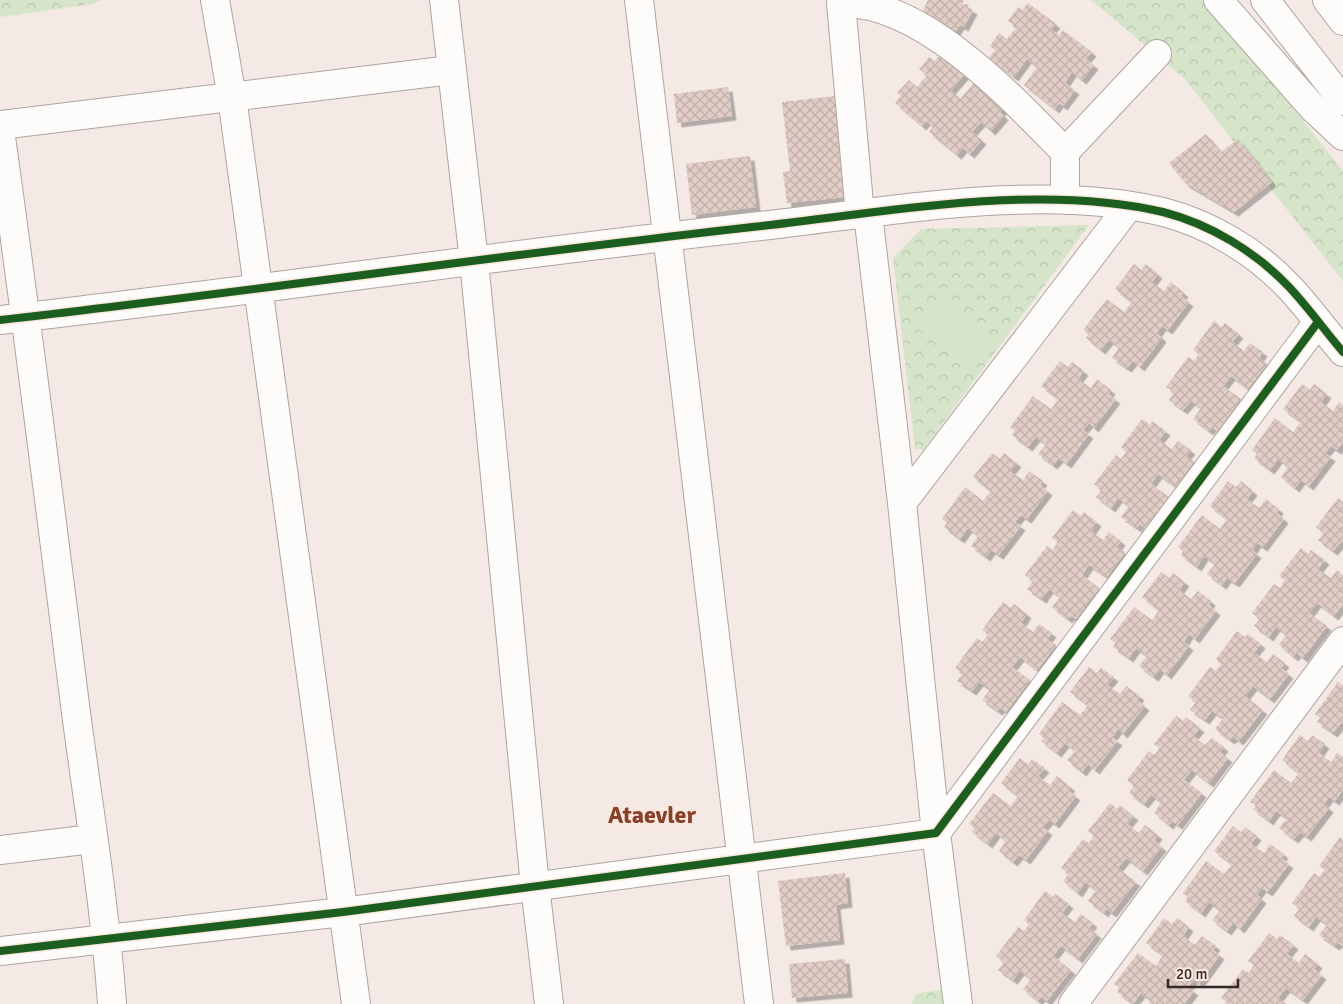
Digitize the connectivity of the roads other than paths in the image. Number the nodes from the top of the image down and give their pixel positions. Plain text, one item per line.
1 (215, 0) edge
2 (444, 0) edge
3 (639, 0) edge
4 (1218, 0) edge
5 (1265, 0) edge
6 (1327, 0) edge
7 (1343, 20) edge
8 (1157, 54) dead end
9 (452, 70) junction
10 (232, 97) junction
11 (1343, 101) edge
12 (0, 125) edge
13 (0, 130) edge
14 (1343, 136) edge
15 (1064, 152) junction
16 (1065, 200) junction
17 (1130, 206) junction
18 (864, 214) junction
19 (667, 236) junction
20 (474, 261) junction
21 (257, 290) junction
22 (27, 317) junction
23 (0, 320) edge
24 (1318, 322) junction
25 (1343, 352) edge
26 (902, 503) junction
27 (1343, 640) edge
28 (936, 833) junction
29 (92, 840) junction
30 (0, 850) edge
31 (741, 858) junction
32 (535, 886) junction
33 (344, 912) junction
34 (107, 940) junction
35 (0, 951) edge
36 (112, 1004) edge
37 (356, 1004) edge
38 (549, 1004) edge
39 (759, 1004) edge
40 (958, 1004) edge
41 (1073, 1004) edge

1 - 10 main road
2 - 9 main road
3 - 19 main road
4 - 14 main road
5 - 11 main road
6 - 7 main road
8 - 15 main road
9 - 10 main road
9 - 20 main road
10 - 12 main road
10 - 21 main road
13 - 22 main road
15 - 16 main road
15 - 18 main road
16 - 17 main road
16 - 18 main road
17 - 24 main road
17 - 26 main road
18 - 19 main road
18 - 26 main road
19 - 20 main road
19 - 31 main road
20 - 21 main road
20 - 32 main road
21 - 22 main road
21 - 33 main road
22 - 23 main road
22 - 29 main road
24 - 25 main road
24 - 28 main road
26 - 28 main road
27 - 41 main road
28 - 31 main road
28 - 40 main road
29 - 30 main road
29 - 34 main road
31 - 32 main road
31 - 39 main road
32 - 33 main road
32 - 38 main road
33 - 34 main road
33 - 37 main road
34 - 35 main road
34 - 36 main road

